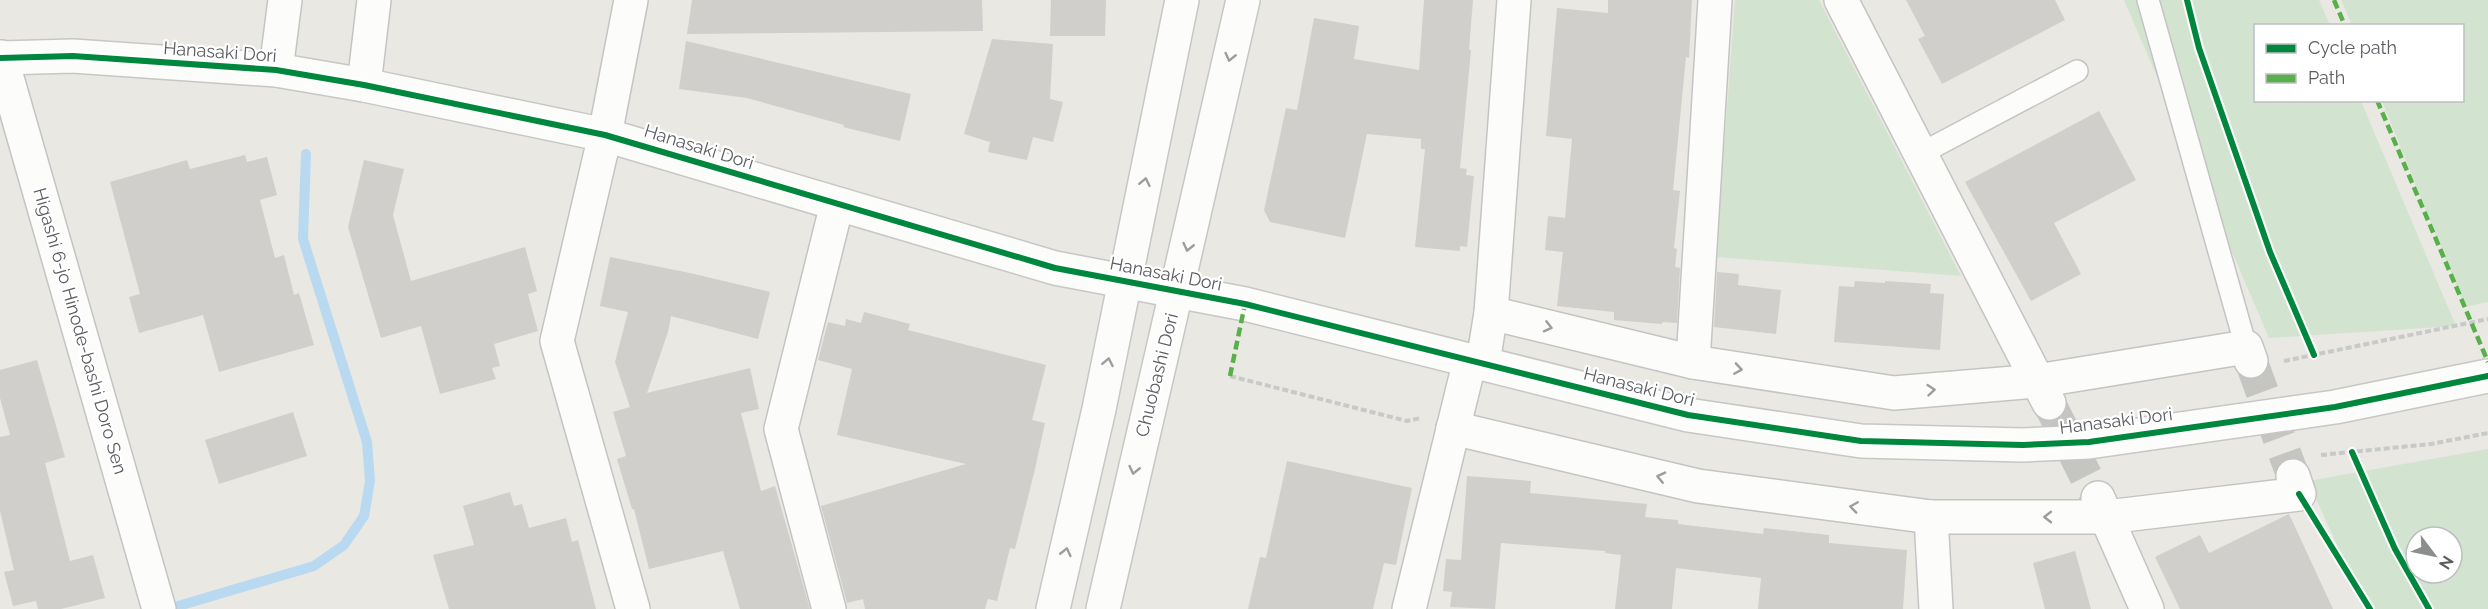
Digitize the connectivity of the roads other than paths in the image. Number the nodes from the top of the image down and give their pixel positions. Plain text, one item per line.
1 (285, 0) edge
2 (374, 0) edge
3 (631, 0) edge
4 (1182, 0) edge
5 (1243, 0) edge
6 (1514, 0) edge
7 (1715, 0) edge
8 (1841, 0) edge
9 (2148, 0) edge
10 (0, 56) edge
11 (276, 70) junction
12 (2077, 71) dead end
13 (364, 85) junction
14 (605, 135) junction
15 (1920, 154) junction
16 (837, 204) junction
17 (1124, 281) junction
18 (1178, 291) junction
19 (1491, 313) junction
20 (2249, 354) joint
21 (1476, 361) junction
22 (1693, 362) junction
23 (2488, 376) edge
24 (2043, 392) junction
25 (1456, 419) junction
26 (2293, 476) tunnel mouth
27 (2102, 508) junction
28 (1931, 517) junction
29 (156, 597) edge
30 (633, 609) edge
31 (829, 609) edge
32 (1053, 609) edge
33 (1103, 609) edge
34 (1409, 609) edge
35 (1936, 609) edge
36 (2147, 609) edge

1 - 11 street
2 - 13 street
3 - 14 street
17 -> 4 street
5 -> 18 street, Chuobashi Dori
6 - 19 street
7 - 22 street
8 - 15 street
9 - 20 lane
10 - 11 street, Hanasaki Dori
10 - 29 street, Higashi 6-jo Hinode-bashi Doro Sen
11 - 13 street, Hanasaki Dori
12 - 15 lane
13 - 14 street, Hanasaki Dori
14 - 16 street, Hanasaki Dori
14 - 30 street
15 - 24 street
16 - 17 street, Hanasaki Dori
16 - 31 street
17 - 18 street, Hanasaki Dori
32 -> 17 street
18 - 21 street, Hanasaki Dori
18 -> 33 street, Chuobashi Dori
19 - 21 street
19 -> 22 street
20 - 24 street
21 - 23 street, Hanasaki Dori
21 - 25 street
22 -> 24 street
28 -> 25 street
25 - 34 street
26 - 27 street
27 -> 28 street
27 - 36 street
28 - 35 street

